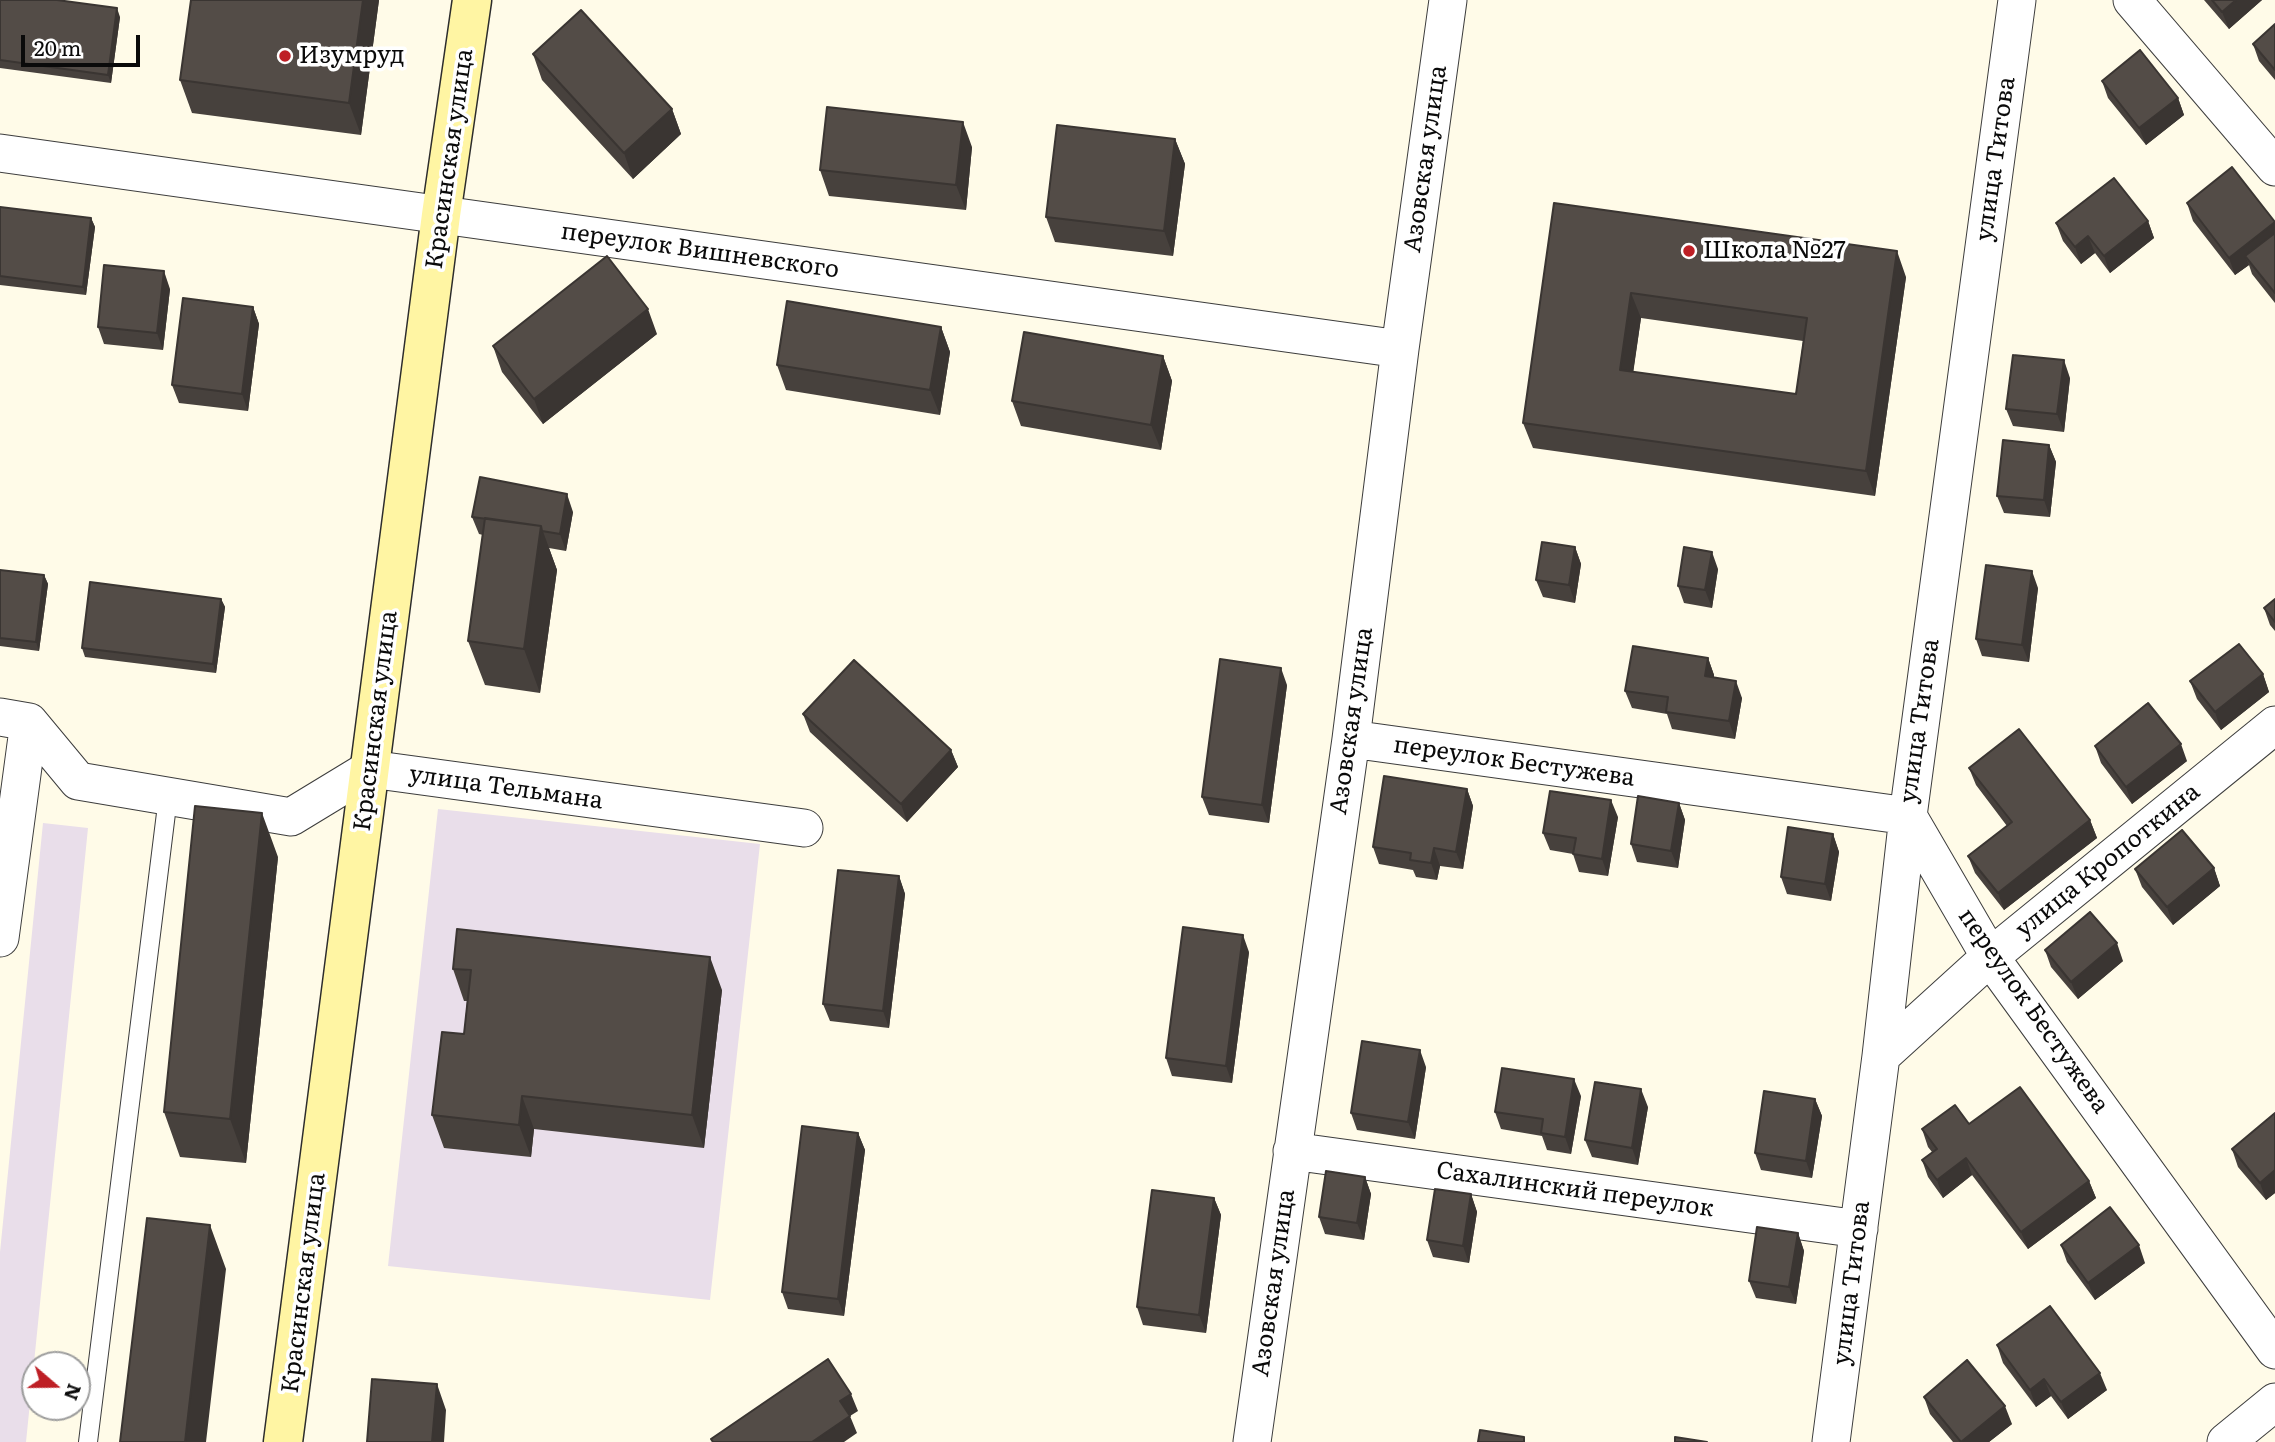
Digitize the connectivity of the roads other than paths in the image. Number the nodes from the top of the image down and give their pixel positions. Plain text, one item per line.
1 (472, 0) edge
2 (1448, 0) edge
3 (2017, 0) edge
4 (2132, 0) edge
5 (0, 153) edge
6 (2275, 167) edge
7 (441, 215) junction
8 (1400, 349) junction
9 (15, 720) edge
10 (2275, 725) edge
11 (1351, 739) junction
12 (370, 769) junction
13 (169, 797) junction
14 (1908, 816) junction
15 (804, 828) dead end
16 (0, 938) edge
17 (1990, 957) junction
18 (1881, 1056) junction
19 (1292, 1151) junction
20 (1858, 1229) junction
21 (2275, 1350) edge
22 (2275, 1402) edge
23 (88, 1442) edge
24 (283, 1442) edge
25 (1252, 1442) edge
26 (1831, 1442) edge
27 (2226, 1442) edge

1 - 7 main road, Красинская улица
2 - 8 street, Азовская улица
3 - 14 street, улица Титова
4 - 6 street
5 - 7 street, переулок Вишневского
7 - 8 street, переулок Вишневского
7 - 12 main road, Красинская улица
8 - 11 street, Азовская улица
9 - 13 street
9 - 16 street
10 - 17 street, улица Кропоткина
11 - 14 street, переулок Бестужева
11 - 19 street, Азовская улица
12 - 13 street
12 - 15 street, улица Тельмана
12 - 24 main road, Красинская улица
13 - 23 lane
14 - 17 street, переулок Бестужева
14 - 18 street, улица Титова
17 - 18 street, улица Кропоткина
17 - 21 street, переулок Бестужева
18 - 20 street, улица Титова
19 - 20 street, Сахалинский переулок
19 - 25 street, Азовская улица
20 - 26 street, улица Титова
22 - 27 street

